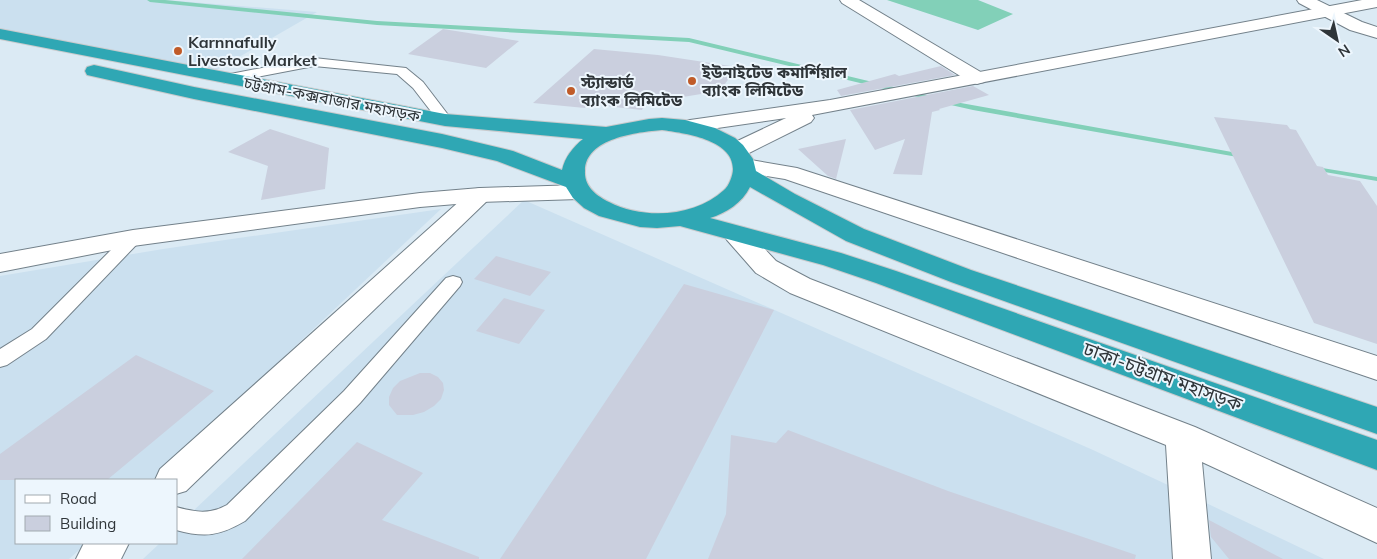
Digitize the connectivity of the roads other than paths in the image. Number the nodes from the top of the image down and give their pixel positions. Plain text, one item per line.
1 (848, 0) edge
2 (1305, 0) edge
3 (1377, 2) edge
4 (1327, 12) junction
5 (1377, 33) edge
6 (0, 34) edge
7 (0, 52) edge
8 (977, 78) junction
9 (225, 79) junction
10 (830, 106) junction
11 (445, 120) junction
12 (690, 126) junction
13 (609, 134) junction
14 (742, 163) junction
15 (576, 187) junction
16 (480, 195) junction
17 (680, 218) junction
18 (736, 234) junction
19 (134, 238) junction
20 (0, 263) edge
21 (453, 282) dead end
22 (955, 287) junction
23 (0, 359) edge
24 (1377, 368) edge
25 (1377, 421) edge
26 (1184, 437) junction
27 (1377, 455) edge
28 (174, 479) edge
29 (178, 519) edge
30 (1377, 526) edge
31 (109, 544) edge
32 (95, 559) edge
33 (1192, 559) edge

1 - 8 street
2 - 4 street
3 - 4 street
4 - 5 street
4 - 8 street
6 - 9 highway, চট্টগ্রাম-কক্সবাজার মহাসড়ক
7 - 15 highway, চট্টগ্রাম-কক্সবাজার মহাসড়ক
8 - 10 street
9 - 11 highway, চট্টগ্রাম-কক্সবাজার মহাসড়ক
9 - 11 lane
10 - 12 street
10 - 14 street
11 - 13 highway, চট্টগ্রাম-কক্সবাজার মহাসড়ক
12 - 13 highway
12 - 14 highway
13 - 15 highway
14 - 17 highway
14 - 22 highway
14 - 24 street
15 - 16 street
15 - 17 highway
16 - 19 street
16 - 28 street
17 - 18 highway
18 - 22 highway
18 - 26 street
19 - 20 street
19 - 23 lane
21 - 29 lane
22 - 25 highway, ঢাকা-চট্টগ্রাম মহাসড়ক
22 - 27 highway, ঢাকা-চট্টগ্রাম মহাসড়ক
26 - 30 street
26 - 33 street
31 - 32 street

